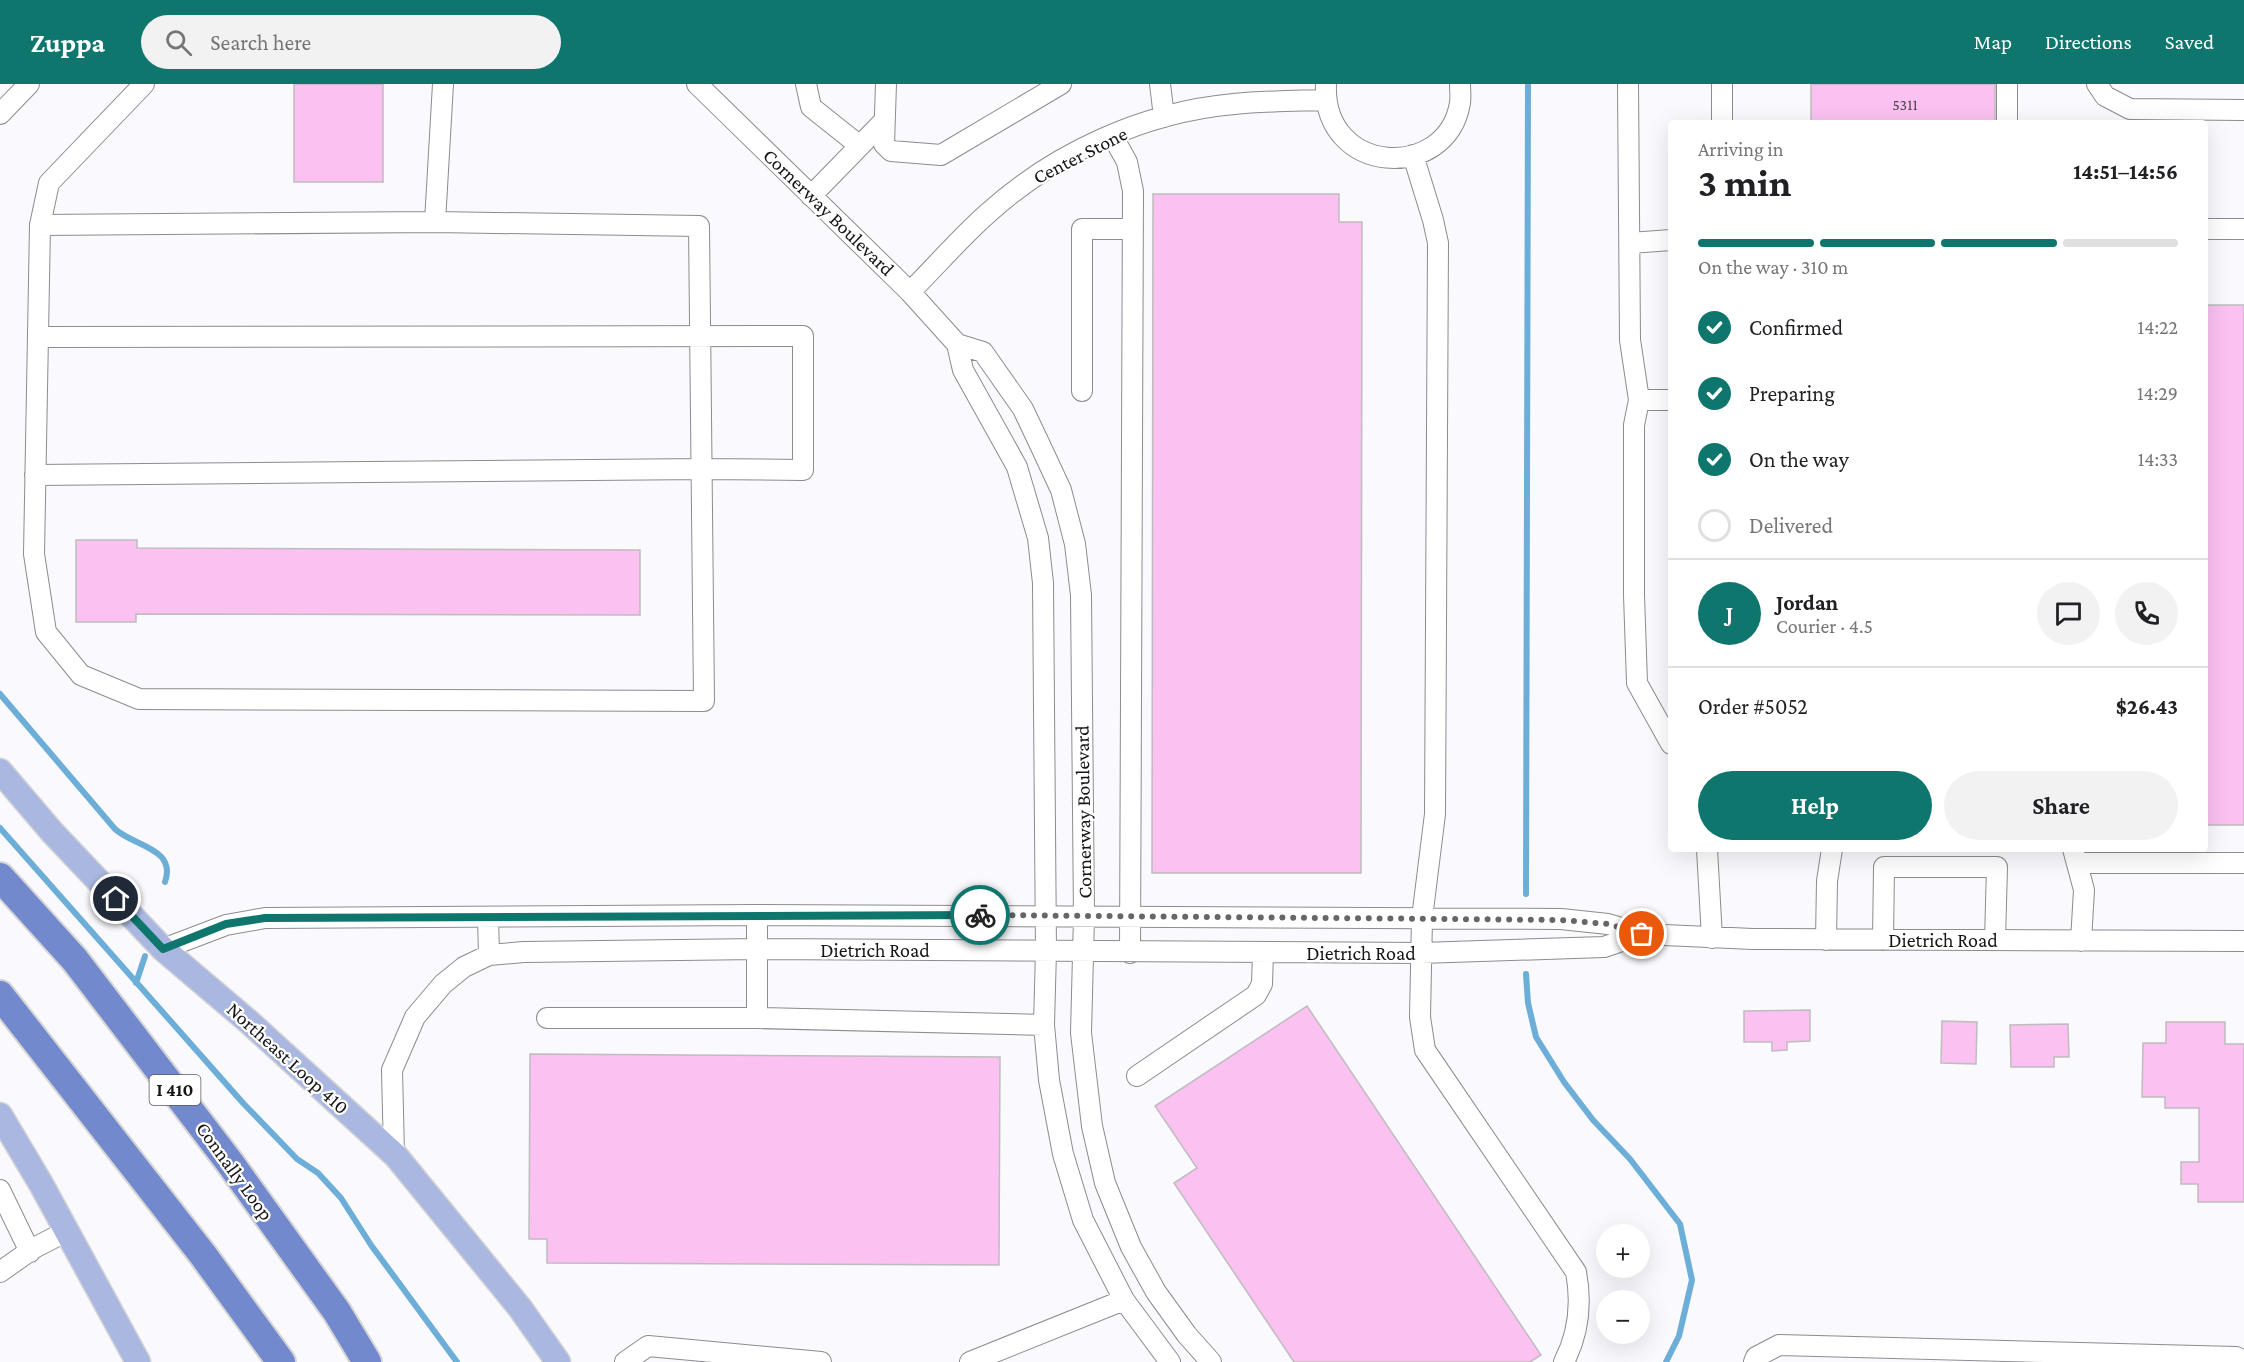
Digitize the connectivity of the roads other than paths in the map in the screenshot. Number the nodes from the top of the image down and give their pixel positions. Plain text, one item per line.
1 (29, 84) edge
2 (144, 84) edge
3 (443, 84) edge
4 (698, 84) edge
5 (806, 84) edge
6 (886, 84) edge
7 (1061, 84) edge
8 (1160, 84) edge
9 (1460, 84) edge
10 (1628, 84) edge
11 (1722, 84) edge
12 (2007, 84) edge
13 (2097, 84) edge
14 (1326, 92) edge
15 (2244, 110) edge
16 (0, 114) edge
17 (1164, 117) junction
18 (1722, 120) edge
19 (2007, 120) edge
20 (884, 121) junction
21 (1112, 135) junction
22 (860, 146) junction
23 (1413, 155) junction
24 (812, 196) junction
25 (435, 222) junction
26 (40, 225) junction
27 (1133, 229) junction
28 (2208, 229) edge
29 (2244, 229) edge
30 (1668, 240) edge
31 (1630, 243) junction
32 (910, 292) junction
33 (700, 336) junction
34 (39, 337) junction
35 (957, 344) junction
36 (1082, 391) dead end
37 (1639, 400) junction
38 (1668, 400) edge
39 (702, 469) junction
40 (36, 475) junction
41 (1668, 739) edge
42 (0, 771) edge
43 (1707, 852) edge
44 (1832, 852) edge
45 (2075, 856) edge
46 (2244, 862) edge
47 (0, 877) edge
48 (757, 915) junction
49 (1046, 916) junction
50 (1131, 916) junction
51 (488, 917) junction
52 (1084, 917) junction
53 (1422, 918) junction
54 (1642, 934) junction
55 (1712, 938) junction
56 (1826, 940) junction
57 (1883, 940) junction
58 (1995, 940) junction
59 (2081, 941) junction
60 (2244, 941) edge
61 (163, 949) junction
62 (757, 949) junction
63 (1046, 951) junction
64 (1084, 952) junction
65 (1130, 953) junction
66 (1263, 953) junction
67 (1421, 953) junction
68 (489, 955) junction
69 (0, 995) edge
70 (547, 1018) dead end
71 (756, 1018) junction
72 (1044, 1025) junction
73 (1137, 1076) dead end
74 (0, 1115) edge
75 (394, 1154) junction
76 (0, 1190) edge
77 (67, 1231) junction
78 (30, 1252) junction
79 (203, 1255) junction
80 (0, 1272) edge
81 (1124, 1300) junction
82 (337, 1312) junction
83 (2244, 1361) edge
84 (138, 1362) edge
85 (262, 1362) edge
86 (281, 1362) edge
87 (367, 1362) edge
88 (373, 1362) edge
89 (558, 1362) edge
90 (625, 1362) edge
91 (821, 1362) edge
92 (970, 1362) edge
93 (1170, 1362) edge
94 (1211, 1362) edge
95 (1564, 1362) edge
96 (1754, 1362) edge

1 - 16 street
2 - 26 street
3 - 25 street
4 - 24 street, Cornerway Boulevard
5 - 22 street
6 - 20 street
7 - 20 street
8 - 17 street
9 - 23 street, Center Stone
10 - 31 street
11 - 18 street
12 - 19 street
13 - 15 street
14 - 17 street, Center Stone
14 - 23 street, Center Stone
17 - 21 street, Center Stone
20 - 22 street
21 - 27 street
21 - 32 street, Center Stone
22 - 24 street
23 - 53 street
24 - 32 street, Cornerway Boulevard
25 - 26 street
25 - 33 street
26 - 34 street
27 - 36 street
27 - 50 street
28 - 29 street
30 - 31 street
31 - 37 street
32 - 35 street, Cornerway Boulevard
33 - 34 street
33 - 39 street
33 - 39 street
34 - 40 street
35 - 49 street, Cornerway Boulevard
35 - 52 street, Cornerway Boulevard
37 - 38 street
37 - 41 street
39 - 40 street
39 - 40 street
42 - 61 main road, Northeast Loop 410
43 - 55 street
44 - 56 street
45 - 46 street
45 - 59 street
47 - 82 highway, Connally Loop / I 410
48 - 49 street, Dietrich Road
48 - 51 street, Dietrich Road
48 - 62 street
49 - 52 street, Dietrich Road
49 - 63 street, Cornerway Boulevard
50 - 52 street, Dietrich Road
50 - 53 street, Dietrich Road
50 - 65 street
51 - 61 street, Dietrich Road
51 - 68 street
52 - 64 street, Cornerway Boulevard
53 - 54 street, Dietrich Road
53 - 67 street
54 - 55 street, Dietrich Road
54 - 67 street, Dietrich Road
55 - 56 street, Dietrich Road
56 - 57 street, Dietrich Road
57 - 58 street, Dietrich Road
57 - 58 street
58 - 59 street, Dietrich Road
59 - 60 street, Dietrich Road
61 - 75 main road, Northeast Loop 410
62 - 63 street, Dietrich Road
62 - 68 street, Dietrich Road
62 - 71 street
63 - 64 street, Dietrich Road
63 - 72 street, Cornerway Boulevard
64 - 65 street, Dietrich Road
64 - 94 street, Cornerway Boulevard
65 - 66 street, Dietrich Road
66 - 67 street, Dietrich Road
66 - 73 street
67 - 95 street
68 - 75 street, Dietrich Road
69 - 79 highway
70 - 71 street
71 - 72 street
72 - 81 street, Cornerway Boulevard
74 - 77 main road
75 - 89 main road, Northeast Loop 410
76 - 78 street
77 - 78 street
77 - 84 main road
78 - 80 street
79 - 85 highway
79 - 86 highway
81 - 92 street
81 - 93 street, Cornerway Boulevard
82 - 87 highway, Connally Loop / I 410
82 - 88 highway
83 - 96 street
90 - 91 street

